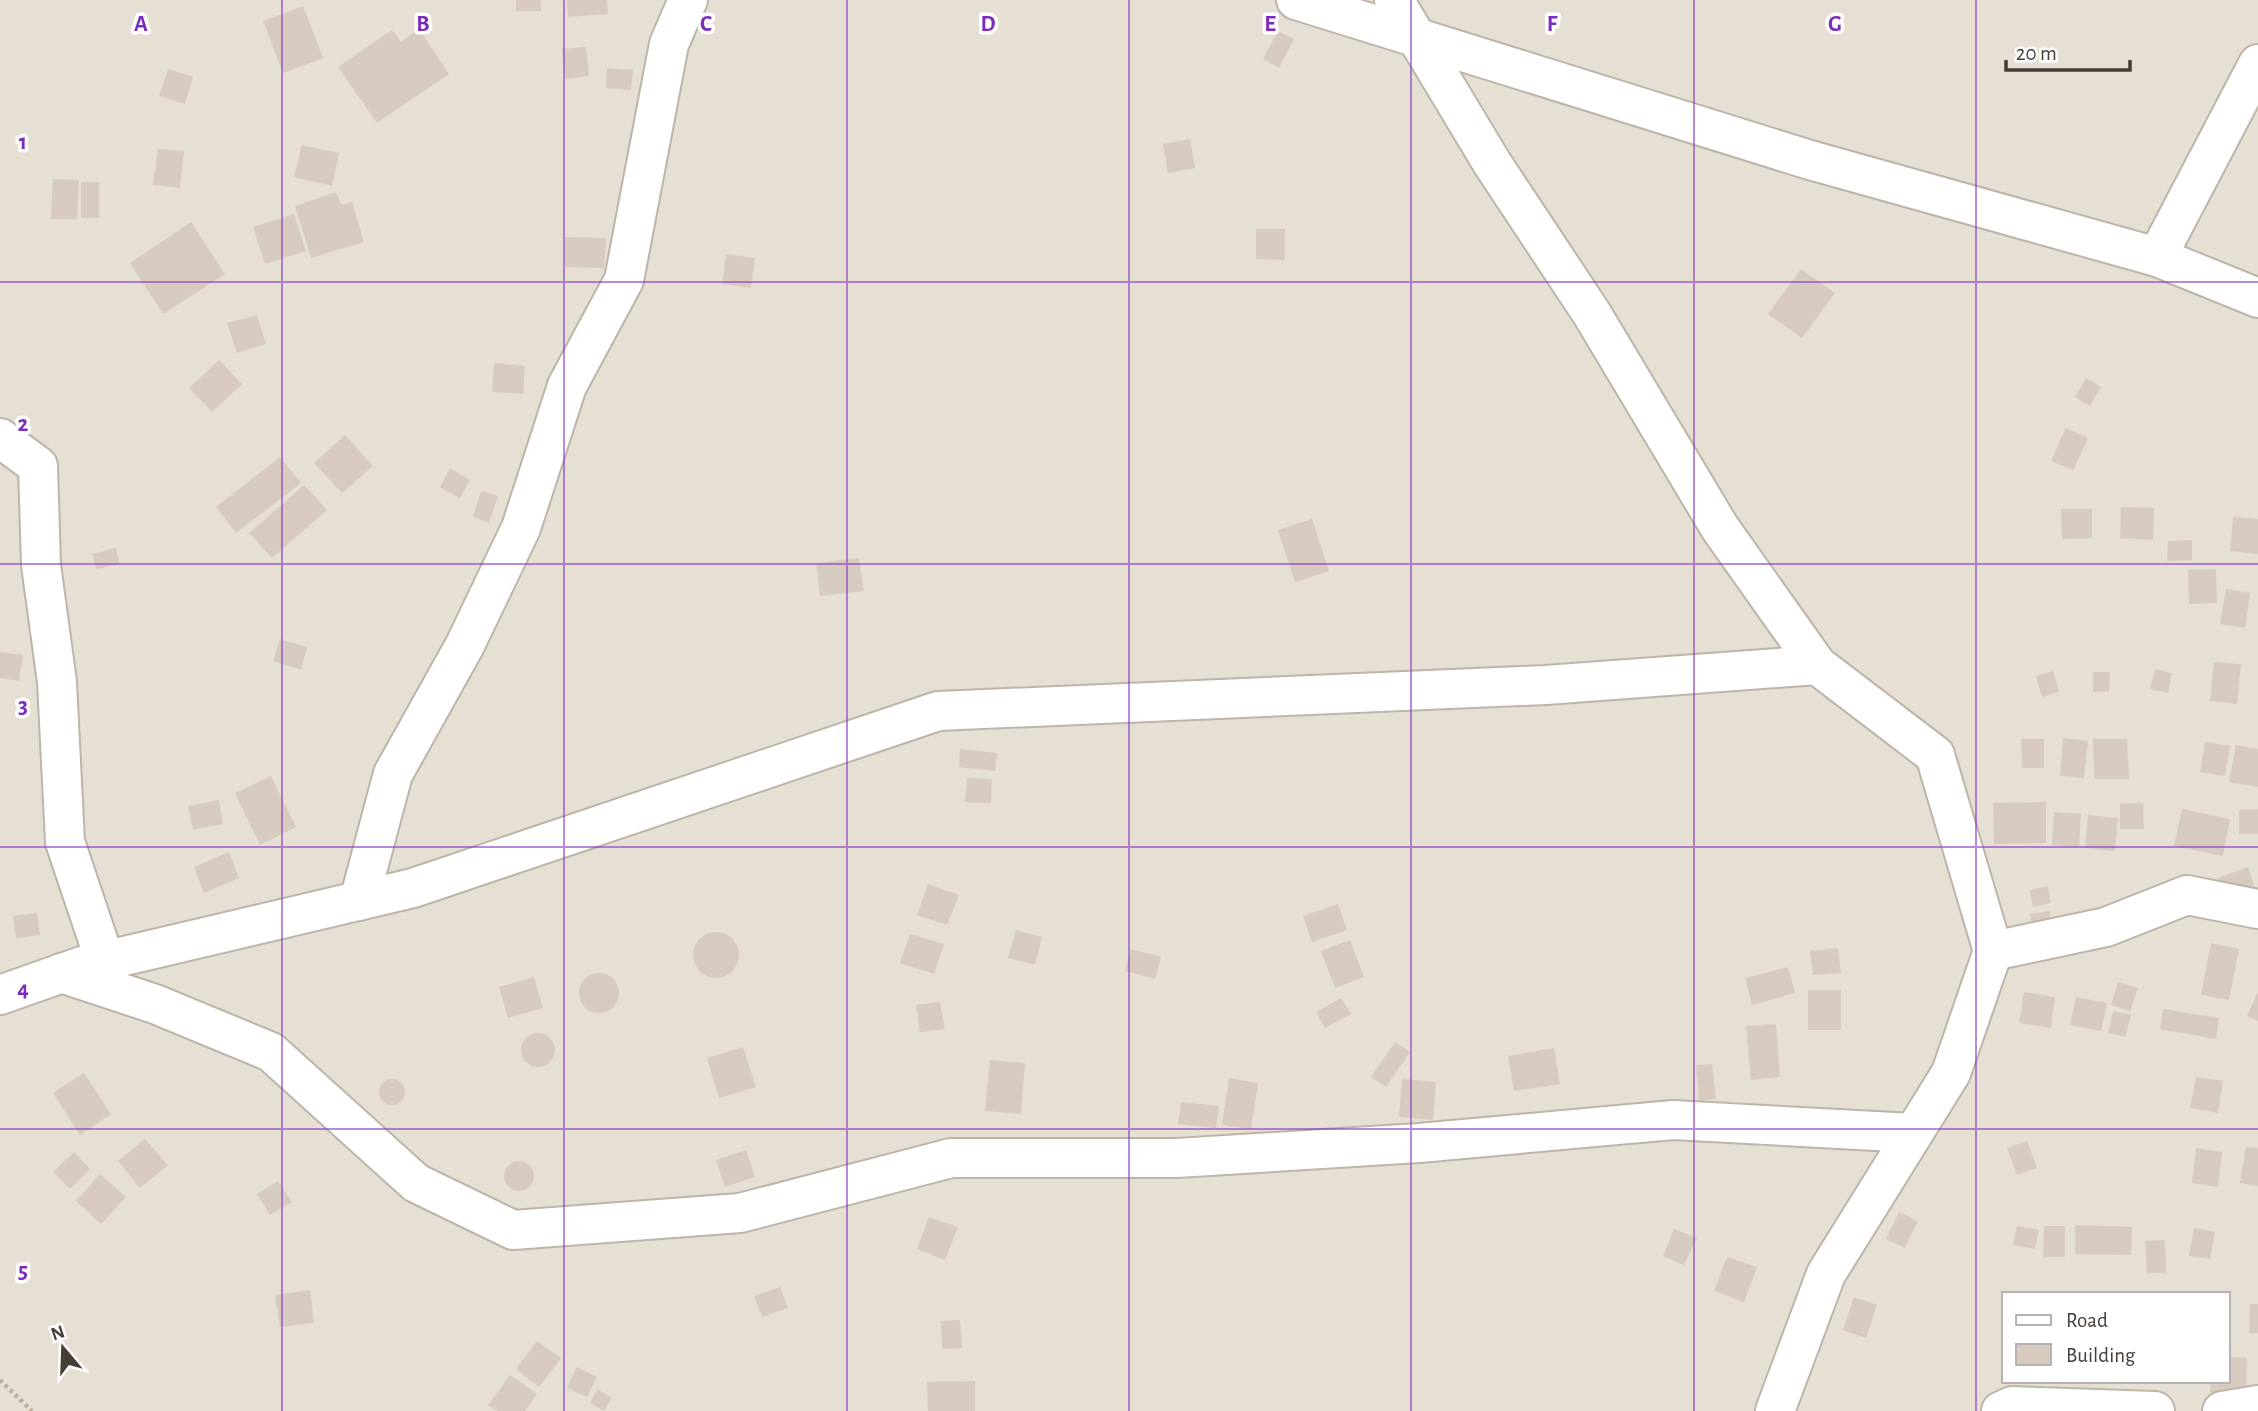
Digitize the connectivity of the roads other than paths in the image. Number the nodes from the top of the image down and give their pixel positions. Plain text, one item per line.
1 (688, 0) edge
2 (1296, 0) edge
3 (1394, 0) edge
4 (1416, 38) junction
5 (2258, 64) edge
6 (2157, 257) junction
7 (2258, 298) edge
8 (0, 438) edge
9 (1817, 665) junction
10 (359, 901) junction
11 (2258, 909) edge
12 (1993, 951) junction
13 (106, 961) junction
14 (61, 974) junction
15 (0, 995) edge
16 (1913, 1133) junction
17 (2258, 1405) edge
18 (1775, 1411) edge
19 (2001, 1411) edge
20 (2155, 1411) edge
21 (2222, 1411) edge

1 - 10 street
2 - 4 street
3 - 4 street
4 - 6 street
4 - 9 street
5 - 6 street
6 - 7 street
8 - 13 street
9 - 10 street
9 - 12 street
10 - 13 street
11 - 12 street
12 - 16 street
13 - 14 street
14 - 15 street
14 - 16 street
16 - 18 street
17 - 21 street
19 - 20 street

